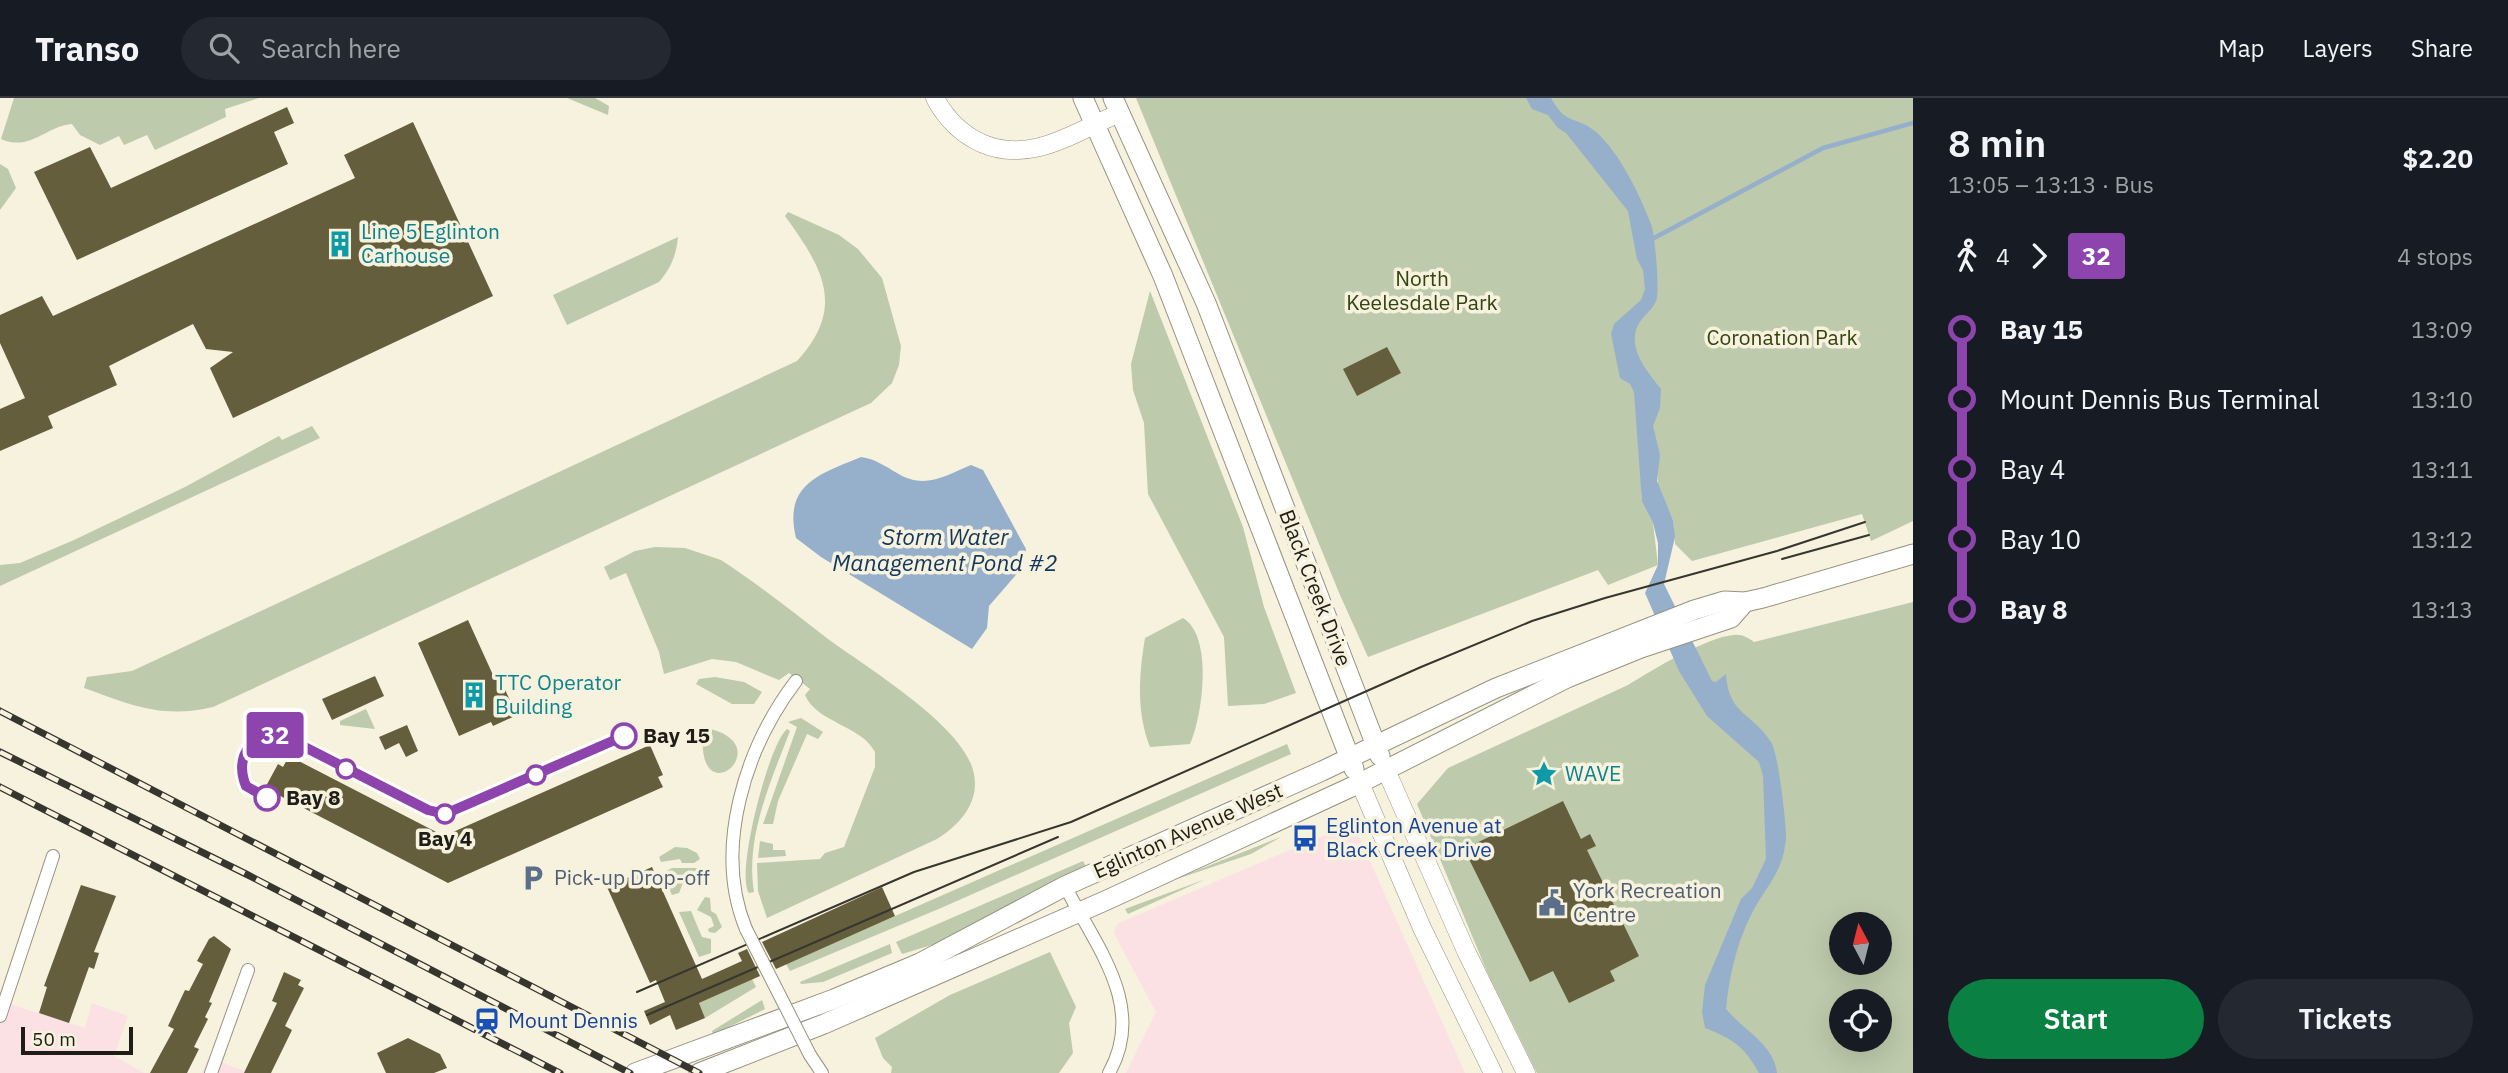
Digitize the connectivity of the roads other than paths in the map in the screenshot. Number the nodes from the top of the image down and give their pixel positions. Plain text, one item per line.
1 (935, 98) edge
2 (1083, 98) edge
3 (1116, 105) edge
4 (1095, 123) junction
5 (1913, 554) edge
6 (1635, 640) junction
7 (796, 681) dead end
8 (1376, 746) junction
9 (1349, 759) junction
10 (1386, 770) junction
11 (1360, 783) junction
12 (53, 856) dead end
13 (1065, 886) junction
14 (1079, 913) junction
15 (248, 970) dead end
16 (0, 1016) edge
17 (211, 1073) edge
18 (635, 1073) edge
19 (699, 1073) edge
20 (822, 1073) edge
21 (1109, 1073) edge
22 (1493, 1073) edge
23 (1526, 1073) edge

1 - 4 main road
2 - 4 main road, Black Creek Drive
3 - 4 main road
3 - 8 main road, Black Creek Drive
4 - 9 main road, Black Creek Drive
5 - 6 main road, Eglinton Avenue West
6 - 8 main road, Eglinton Avenue West
6 - 10 main road, Eglinton Avenue West
7 - 20 street, bridge
8 - 9 main road, Eglinton Avenue West
8 - 10 main road, Black Creek Drive
9 - 11 main road, Black Creek Drive
9 - 13 main road, Eglinton Avenue West
10 - 11 main road, Eglinton Avenue West
10 - 23 main road, Black Creek Drive
11 - 14 main road, Eglinton Avenue West
11 - 22 main road, Black Creek Drive
12 - 16 street
13 - 14 street
13 - 18 main road, Eglinton Avenue West
14 - 19 main road, Eglinton Avenue West
14 - 21 street
15 - 17 street

